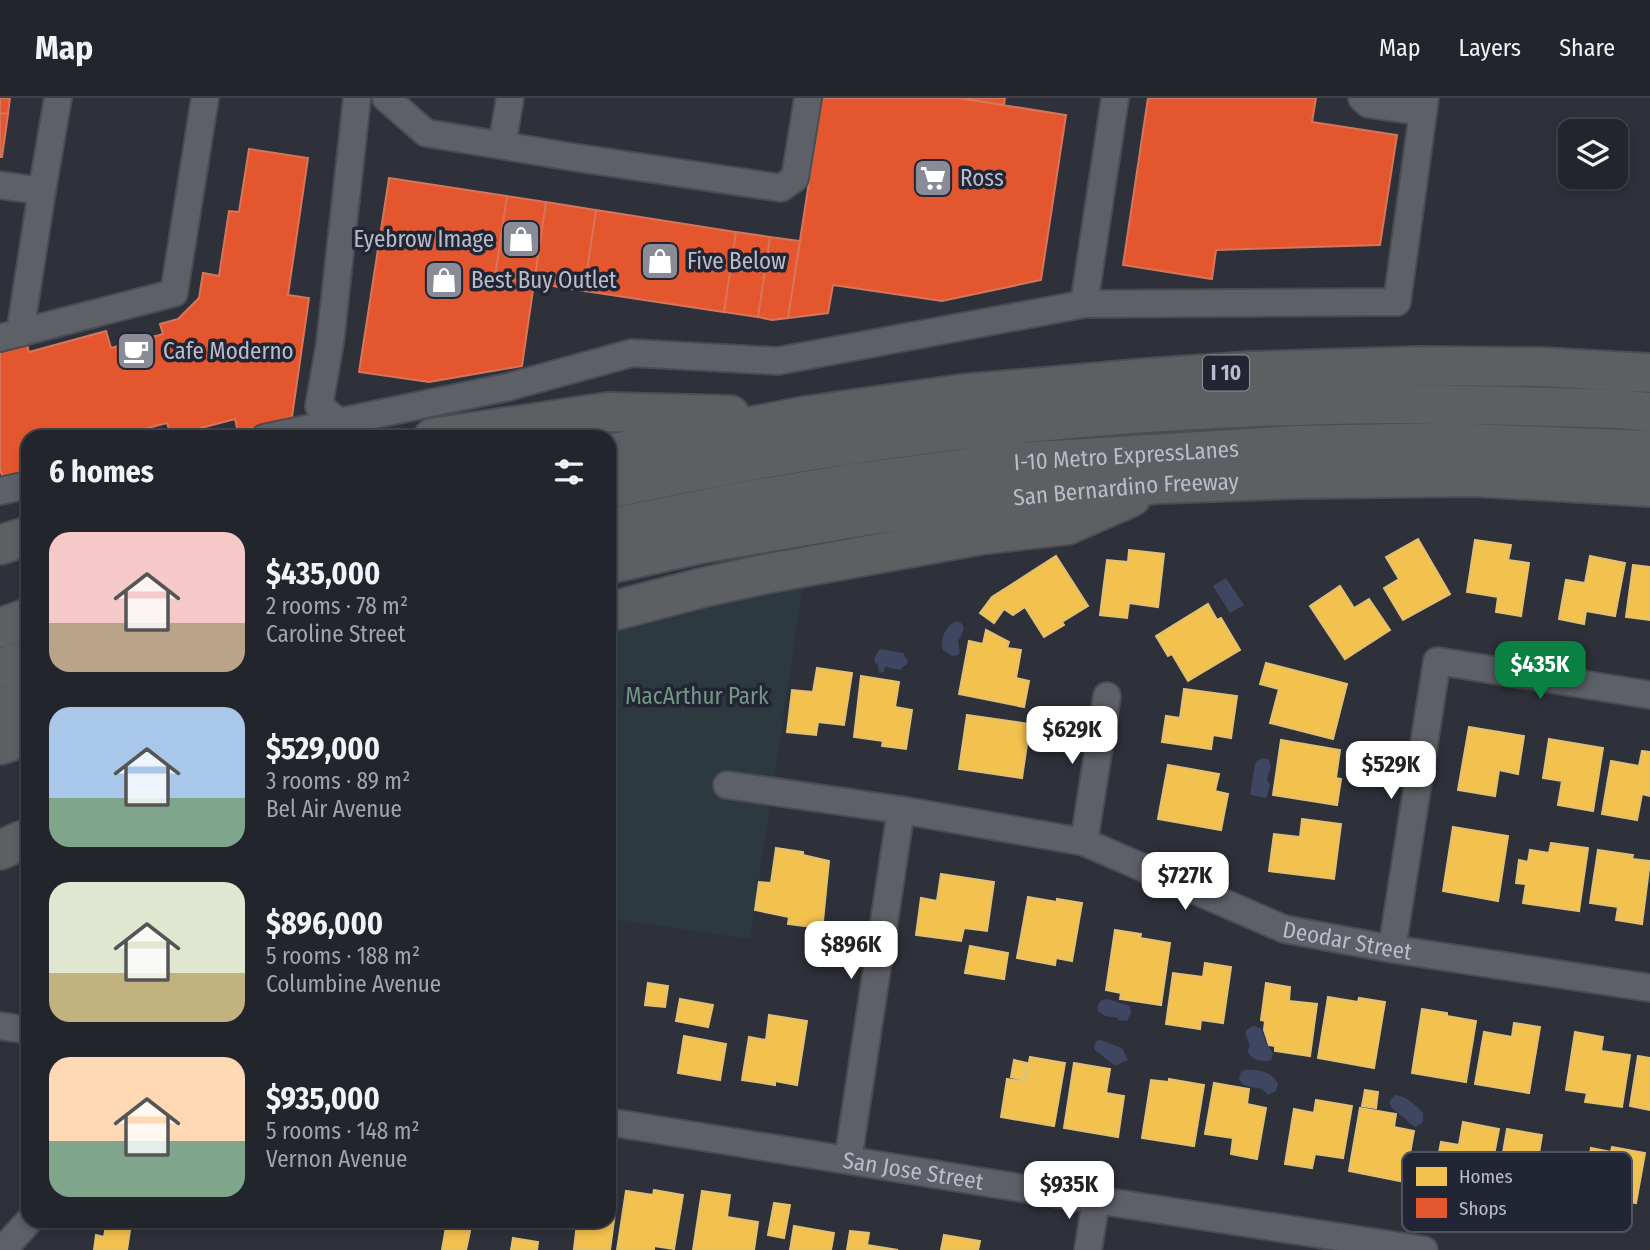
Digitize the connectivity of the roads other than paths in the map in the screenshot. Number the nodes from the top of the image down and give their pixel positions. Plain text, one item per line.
1 (58, 98) edge
2 (205, 98) edge
3 (357, 98) edge
4 (386, 98) edge
5 (510, 98) edge
6 (808, 98) edge
7 (1115, 98) edge
8 (1362, 98) edge
9 (1424, 105) edge
10 (502, 145) junction
11 (0, 185) edge
12 (42, 191) junction
13 (1084, 304) junction
14 (11, 323) edge
15 (1650, 373) edge
16 (1650, 412) edge
17 (805, 416) junction
18 (339, 422) junction
19 (302, 430) edge
20 (487, 430) edge
21 (1650, 450) edge
22 (616, 453) edge
23 (1158, 484) junction
24 (21, 486) edge
25 (1650, 487) edge
26 (616, 488) edge
27 (0, 491) edge
28 (616, 527) edge
29 (21, 538) edge
30 (0, 545) edge
31 (616, 563) edge
32 (616, 610) edge
33 (21, 620) edge
34 (0, 628) edge
35 (21, 661) edge
36 (0, 668) edge
37 (1650, 695) edge
38 (1107, 696) dead end
39 (21, 700) edge
40 (0, 708) edge
41 (21, 738) edge
42 (0, 746) edge
43 (727, 785) dead end
44 (901, 810) junction
45 (21, 841) edge
46 (1084, 842) junction
47 (0, 850) edge
48 (1392, 949) junction
49 (1650, 988) edge
50 (0, 1026) edge
51 (21, 1029) edge
52 (616, 1123) edge
53 (848, 1160) junction
54 (1096, 1200) junction
55 (23, 1228) edge
56 (6, 1250) edge
57 (1088, 1250) edge
58 (1424, 1250) edge

1 - 12 street
2 - 14 street
3 - 18 street
4 - 10 street
5 - 10 street
6 - 10 street
7 - 13 street
8 - 9 street
9 - 13 street
11 - 12 street
12 - 14 street
13 - 18 street
15 - 17 highway, I 10
16 - 26 highway, I-10 Metro ExpressLanes
17 - 20 highway
17 - 22 highway, I 10
18 - 19 street
21 - 28 highway, I-10 Metro ExpressLanes
23 - 25 highway, San Bernardino Freeway
23 - 31 highway, San Bernardino Freeway
23 - 32 highway
24 - 27 street
29 - 30 highway
33 - 34 highway
35 - 36 highway
37 - 48 street
38 - 46 street
39 - 40 highway
41 - 42 highway
43 - 44 street, Deodar Street
44 - 46 street, Deodar Street
44 - 53 street
45 - 47 highway
46 - 48 street, Deodar Street
48 - 49 street, Deodar Street
50 - 51 street
52 - 53 street, San Jose Street
53 - 54 street, San Jose Street
54 - 57 street
54 - 58 street, San Jose Street
55 - 56 street

